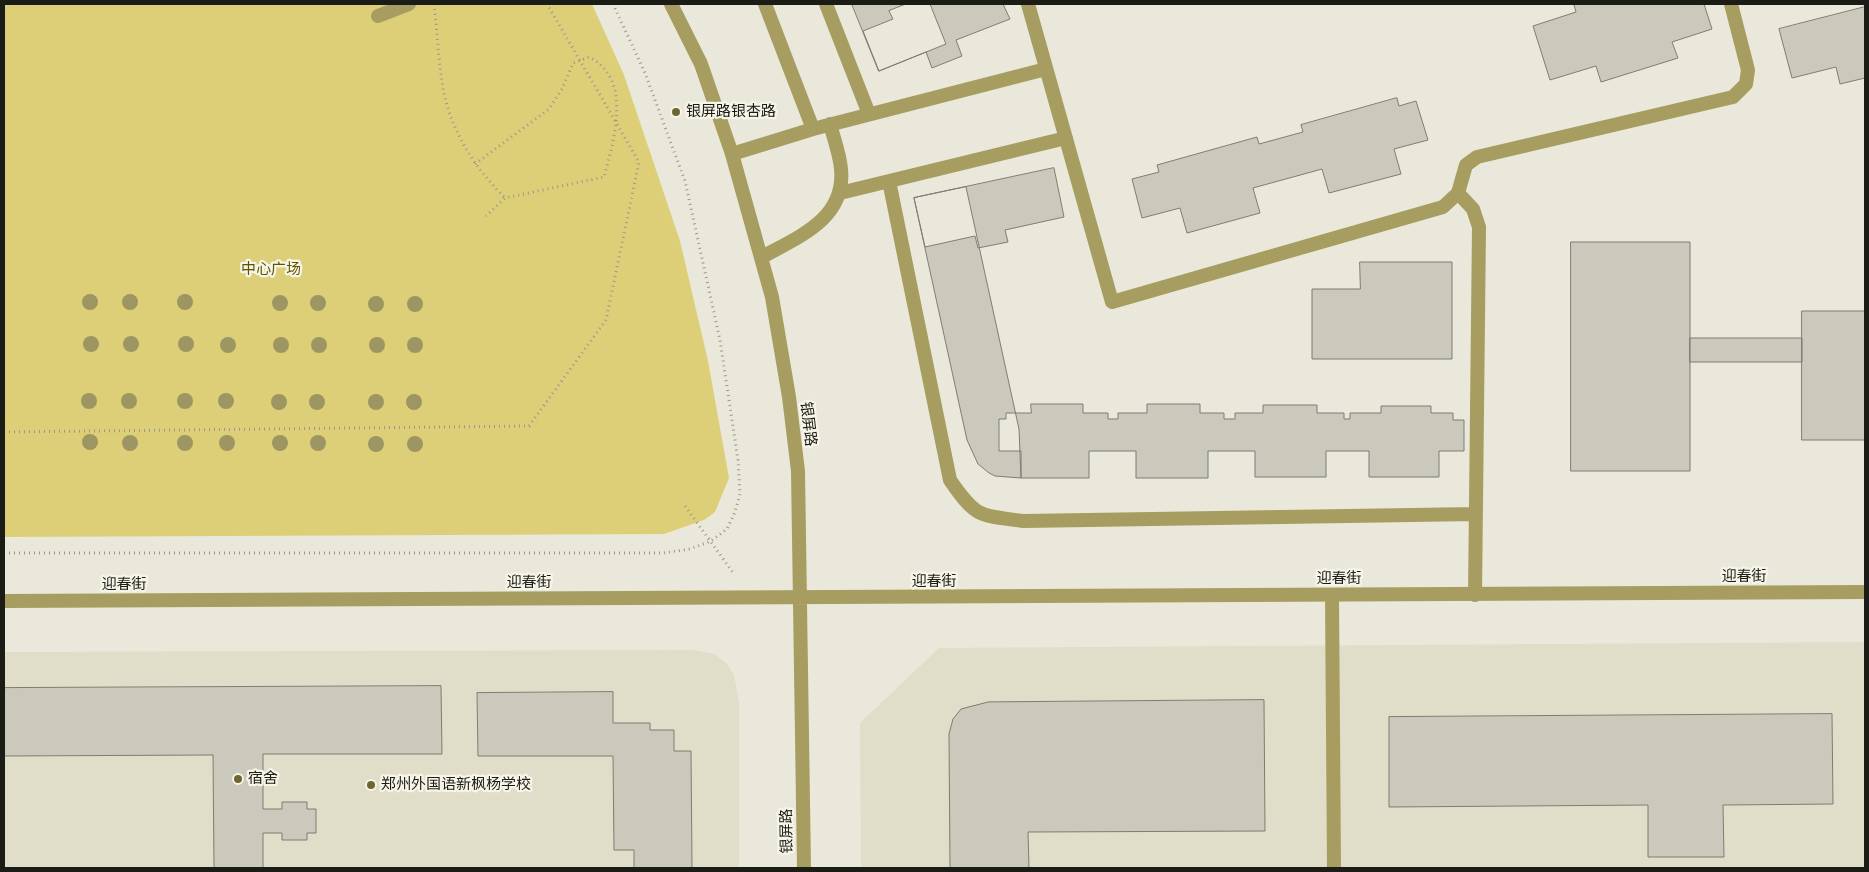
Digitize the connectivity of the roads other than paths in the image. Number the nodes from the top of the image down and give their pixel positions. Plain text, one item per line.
1 (409, 4) edge
2 (671, 4) edge
3 (764, 4) edge
4 (826, 4) edge
5 (1028, 4) edge
6 (1731, 4) edge
7 (378, 16) dead end
8 (1046, 69) junction
9 (870, 114) junction
10 (830, 124) junction
11 (813, 129) junction
12 (1066, 138) junction
13 (732, 154) junction
14 (889, 182) junction
15 (840, 193) junction
16 (1458, 193) junction
17 (762, 257) junction
18 (1476, 514) junction
19 (1865, 592) edge
20 (1332, 595) junction
21 (1475, 595) junction
22 (800, 599) junction
23 (4, 601) edge
24 (804, 868) edge
25 (1334, 868) edge

1 - 7 street
2 - 13 street, 银屏路
3 - 11 street
4 - 9 street
5 - 8 street
6 - 16 street
8 - 9 street
8 - 12 street
9 - 10 street
10 - 11 street
10 - 15 street
11 - 13 street
12 - 14 street
12 - 16 street
13 - 17 street, 银屏路
14 - 15 street
14 - 18 street
15 - 17 street
16 - 18 street
17 - 22 street, 银屏路
18 - 21 street
19 - 21 street, 迎春街
20 - 21 street, 迎春街
20 - 22 street, 迎春街
20 - 25 street
22 - 23 street, 迎春街
22 - 24 street, 银屏路

